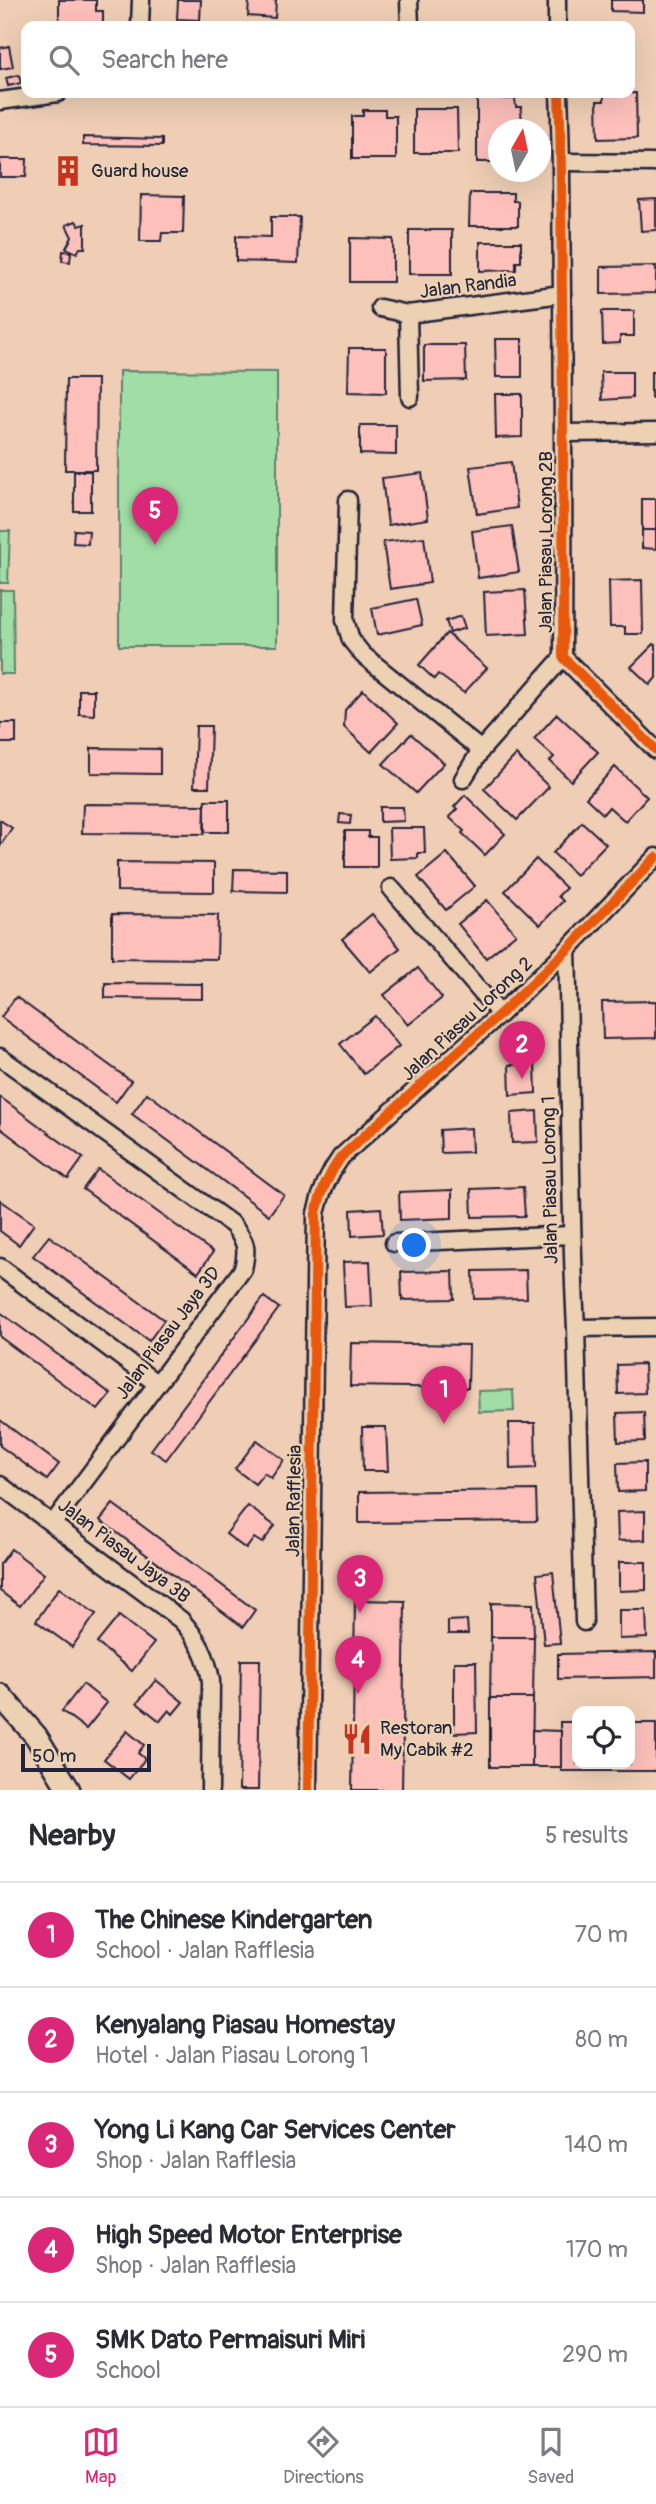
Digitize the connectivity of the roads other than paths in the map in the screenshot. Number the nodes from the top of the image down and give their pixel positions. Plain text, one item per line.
1 (141, 0) edge
2 (410, 0) edge
3 (557, 0) edge
4 (140, 21) edge
5 (410, 21) edge
6 (557, 21) edge
7 (22, 98) edge
8 (559, 98) edge
9 (0, 101) edge
10 (562, 162) junction
11 (656, 163) edge
12 (562, 295) junction
13 (380, 308) dead end
14 (408, 314) junction
15 (410, 397) dead end
16 (656, 432) edge
17 (565, 433) junction
18 (348, 500) dead end
19 (563, 657) junction
20 (481, 750) junction
21 (656, 750) edge
22 (463, 779) dead end
23 (656, 857) edge
24 (391, 888) dead end
25 (567, 950) junction
26 (500, 1014) junction
27 (0, 1057) edge
28 (316, 1213) joint
29 (570, 1235) junction
30 (394, 1243) dead end
31 (0, 1267) edge
32 (656, 1327) edge
33 (576, 1328) junction
34 (156, 1383) junction
35 (0, 1485) edge
36 (53, 1523) junction
37 (584, 1622) dead end
38 (0, 1695) edge
39 (69, 1790) edge
40 (210, 1790) edge
41 (308, 1790) edge

1 - 4 street
2 - 5 street
3 - 6 street
7 - 9 street
8 - 10 street, Jalan Piasau Lorong 2B
10 - 11 street
10 - 12 street, Jalan Piasau Lorong 2B
12 - 14 street, Jalan Randia
12 - 17 street, Jalan Piasau Lorong 2B
13 - 14 street, Jalan Randia
14 - 15 street
16 - 17 street
17 - 19 street, Jalan Piasau Lorong 2B
18 - 20 street
19 - 20 street
19 - 21 street, Jalan Piasau Lorong 2B
20 - 22 street
23 - 25 street, Jalan Piasau Lorong 2
24 - 26 street
25 - 26 street, Jalan Piasau Lorong 2
25 - 29 street, Jalan Piasau Lorong 1
26 - 28 street, Jalan Piasau Lorong 2
27 - 34 street, Jalan Piasau Jaya 3D
28 - 41 street, Jalan Rafflesia
29 - 30 street
29 - 33 street, Jalan Piasau Lorong 1
31 - 34 street
32 - 33 street
33 - 37 street, Jalan Piasau Lorong 1
34 - 36 street, Jalan Piasau Jaya 3D
35 - 36 street, Jalan Piasau Jaya 3B
36 - 40 street, Jalan Piasau Jaya 3B
38 - 39 street

